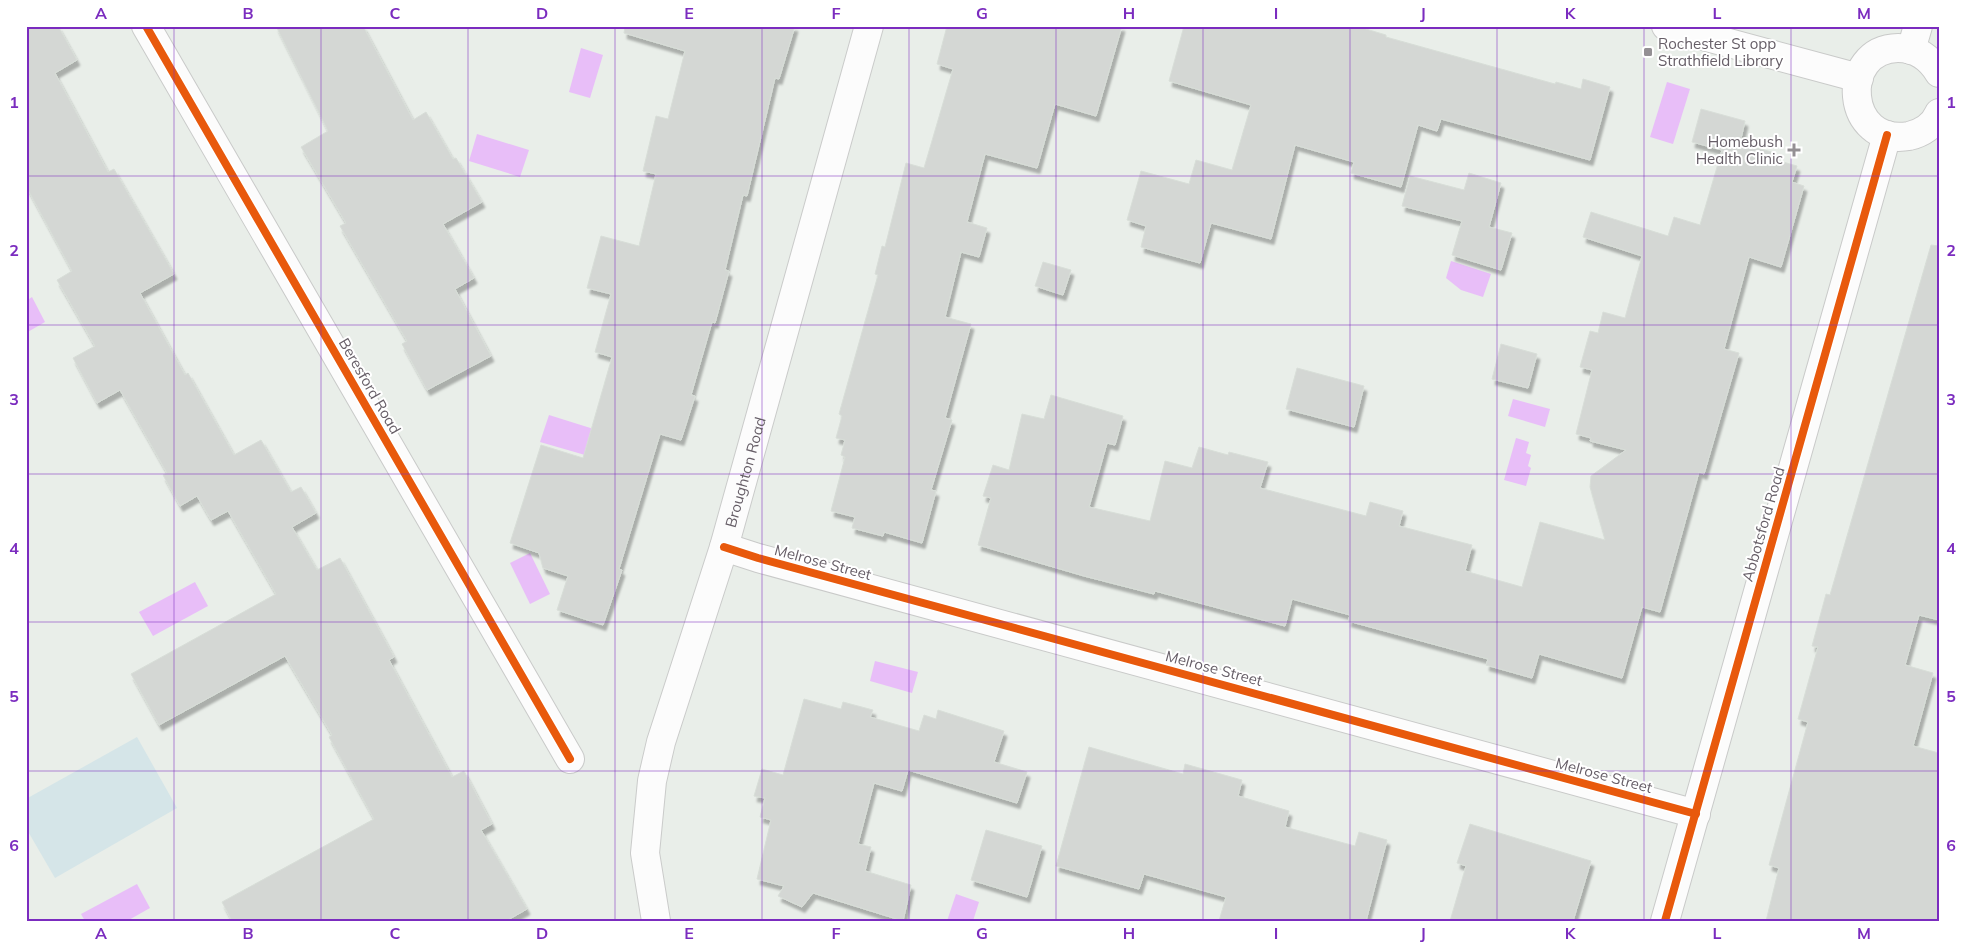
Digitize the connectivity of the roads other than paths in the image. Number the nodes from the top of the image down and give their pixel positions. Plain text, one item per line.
1 (146, 26) edge
2 (869, 26) edge
3 (1666, 26) edge
4 (1914, 38) edge
5 (1939, 73) edge
6 (1859, 78) junction
7 (1939, 113) edge
8 (1887, 135) junction
9 (724, 547) junction
10 (570, 759) dead end
11 (1696, 814) junction
12 (656, 921) edge
13 (1665, 921) edge

1 - 10 street, Beresford Road
2 - 9 street, Broughton Road
3 - 6 street
4 - 5 street
4 - 6 street
6 - 8 street
7 - 8 street
8 - 11 street, Abbotsford Road
9 - 11 street, Melrose Street
9 - 12 street, Broughton Road
11 - 13 street, Abbotsford Road

